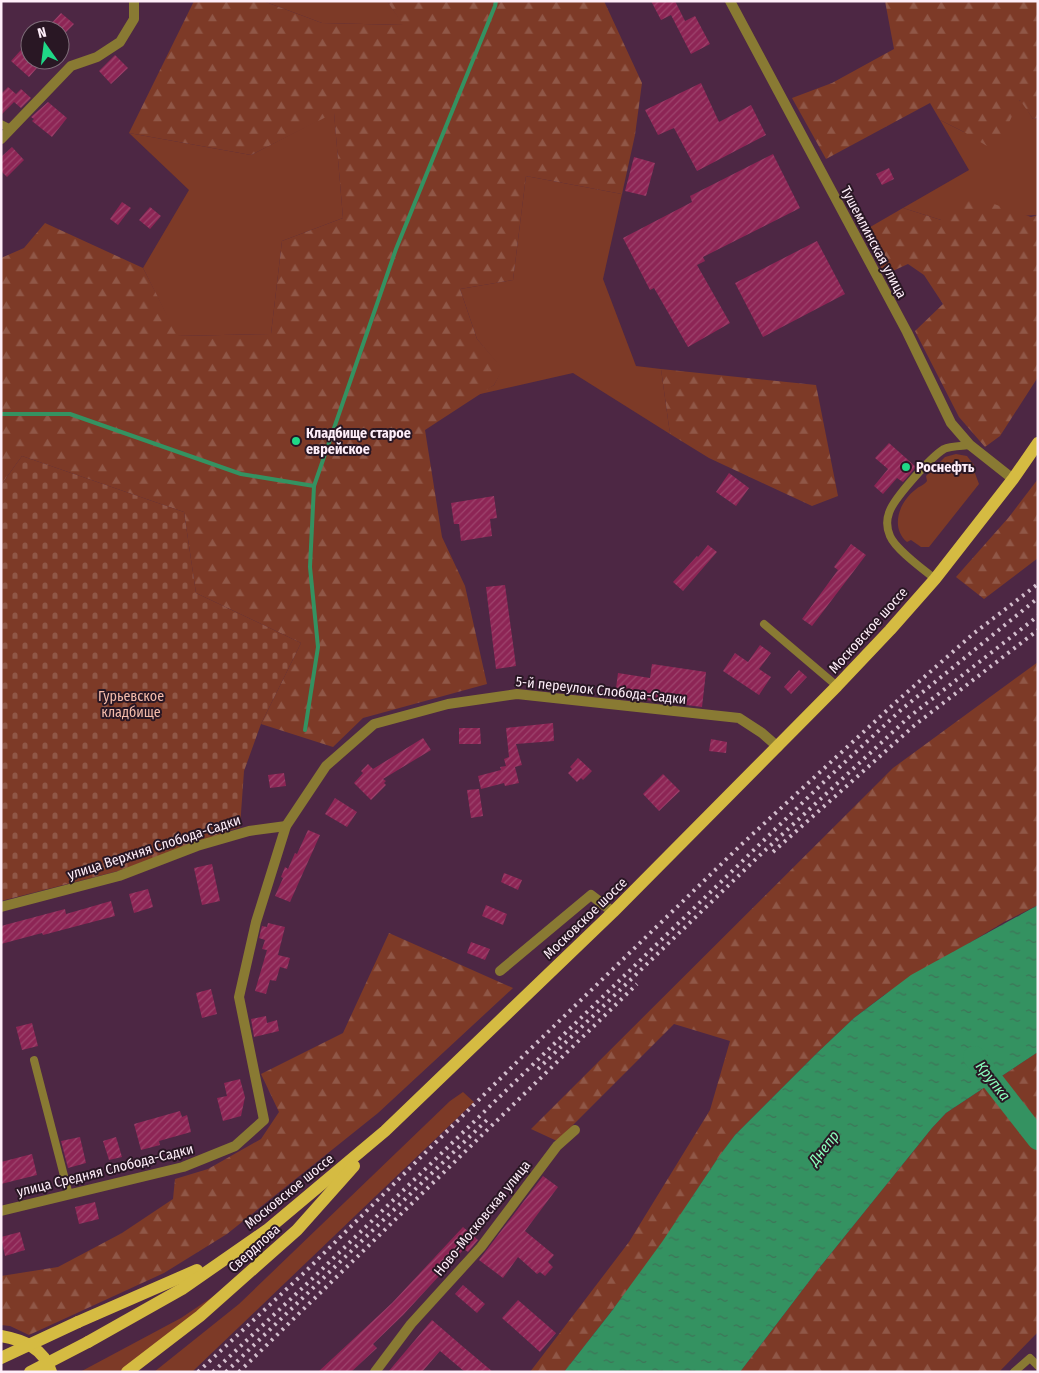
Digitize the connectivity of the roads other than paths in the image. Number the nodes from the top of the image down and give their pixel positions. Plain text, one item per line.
1 (134, 1) edge
2 (730, 1) edge
3 (1, 124) edge
4 (11, 129) junction
5 (1, 139) edge
6 (1038, 443) edge
7 (970, 445) junction
8 (1013, 479) junction
9 (935, 579) junction
10 (764, 624) dead end
11 (837, 686) junction
12 (778, 747) junction
13 (286, 826) junction
14 (1, 907) edge
15 (613, 912) junction
16 (500, 971) dead end
17 (34, 1060) dead end
18 (264, 1120) joint
19 (574, 1130) dead end
20 (385, 1131) junction
21 (69, 1194) junction
22 (1, 1211) edge
23 (241, 1247) junction
24 (1, 1336) edge
25 (1, 1358) edge
26 (1038, 1366) edge
27 (30, 1372) edge
28 (50, 1372) edge
29 (127, 1372) edge
30 (375, 1372) edge
31 (1014, 1372) edge

1 - 4 street
2 - 7 street, Тушемлинская улица
3 - 4 lane
4 - 5 street
6 - 8 main road, Московское шоссе
7 - 8 street, Тушемлинская улица
7 - 9 lane
8 - 9 main road, Московское шоссе
9 - 11 main road, Московское шоссе
10 - 11 lane
11 - 12 main road, Московское шоссе
12 - 13 street, 5-й переулок Слобода-Садки
12 - 15 main road, Московское шоссе
13 - 14 street, улица Верхняя Слобода-Садки
13 - 18 street, 5-й переулок Слобода-Садки
15 - 16 street
15 - 20 main road, Московское шоссе
17 - 21 lane
18 - 21 street, улица Средняя Слобода-Садки
19 - 30 street, Ново-Московская улица
20 - 23 main road, Московское шоссе
20 - 29 main road, Свердлова
21 - 22 street, улица Средняя Слобода-Садки
23 - 25 main road, bridge
23 - 27 main road, Московское шоссе, bridge
24 - 28 main road
26 - 31 lane

